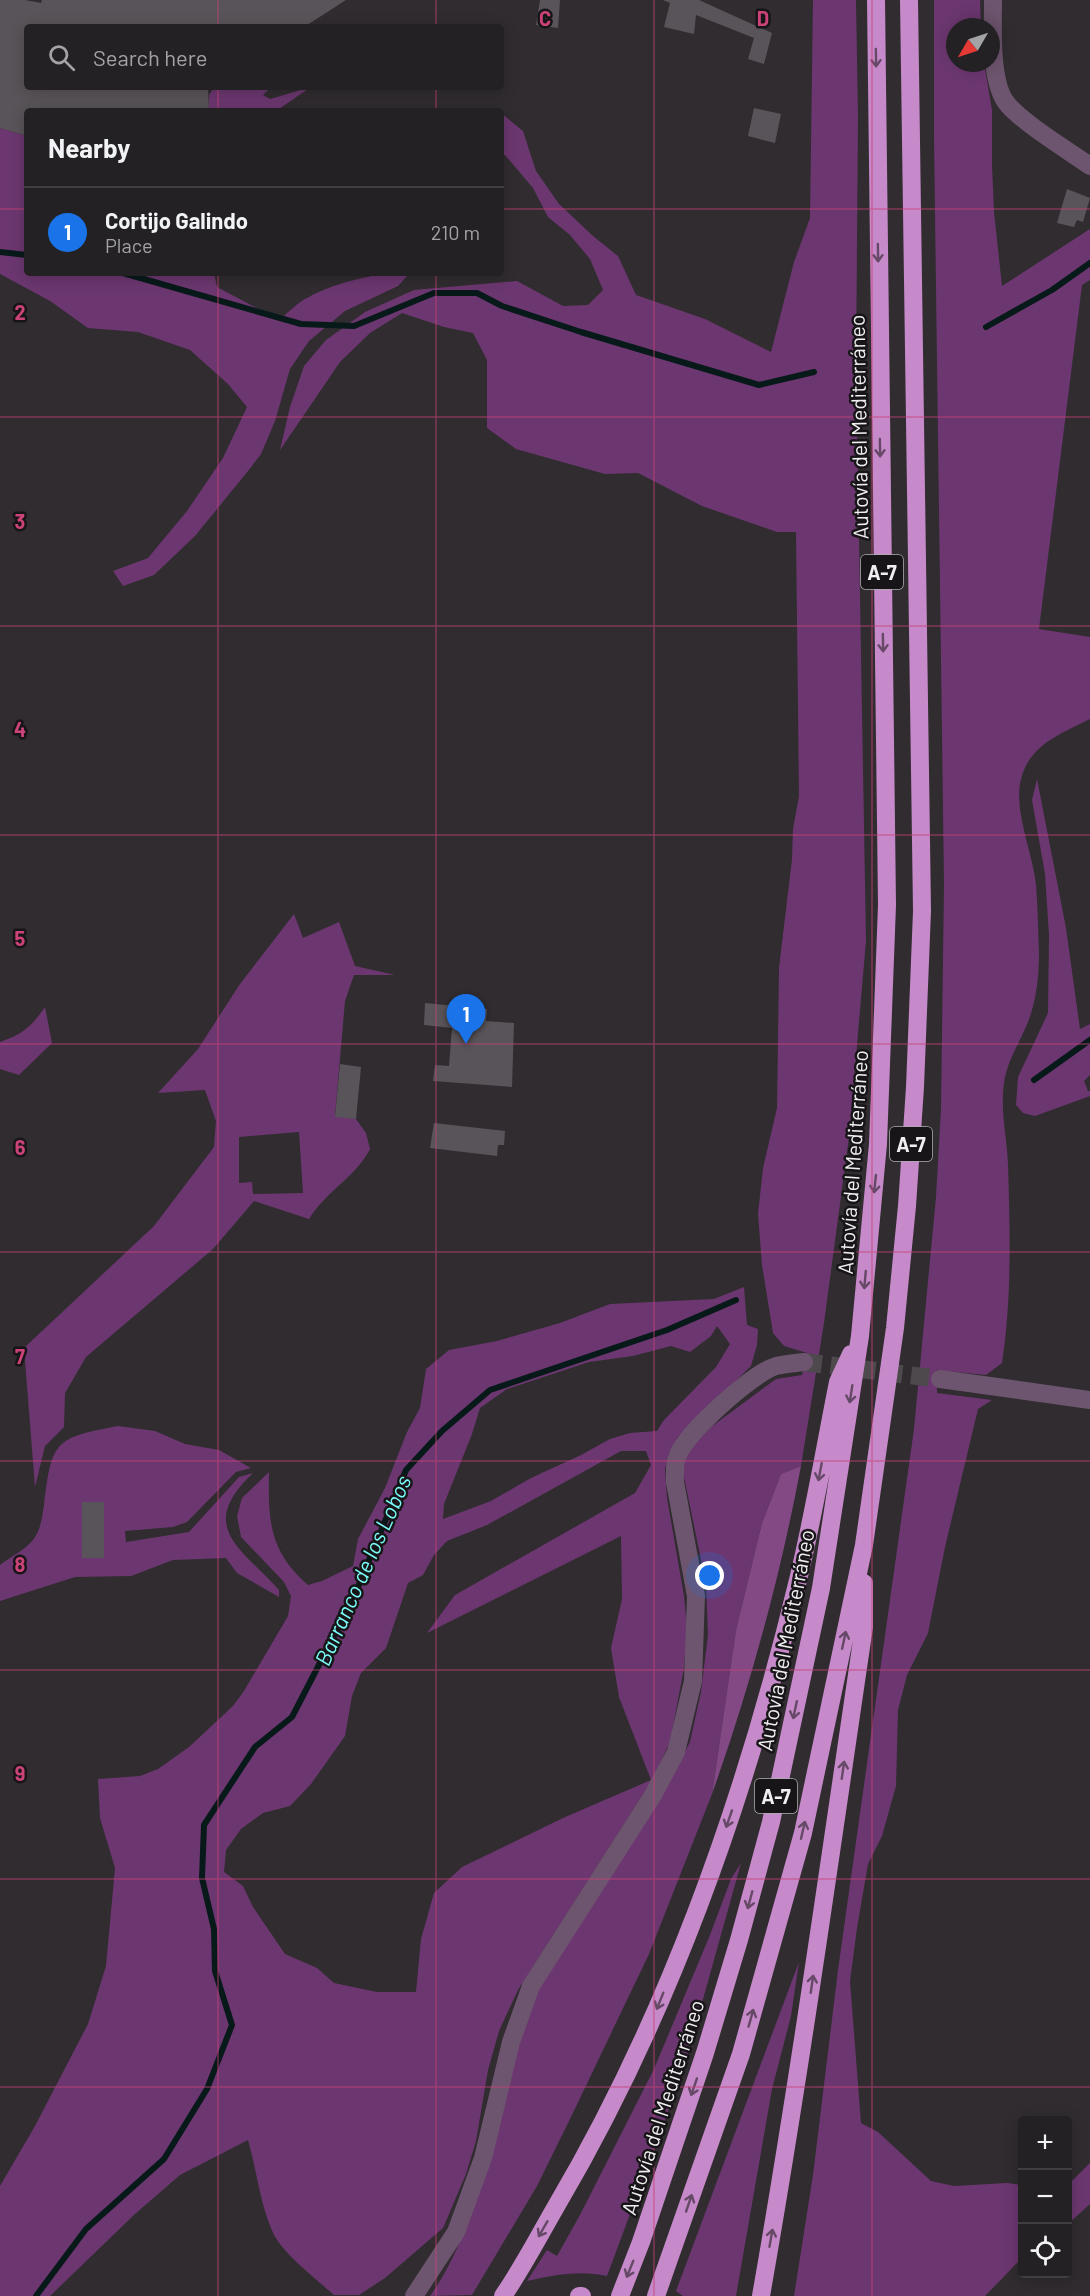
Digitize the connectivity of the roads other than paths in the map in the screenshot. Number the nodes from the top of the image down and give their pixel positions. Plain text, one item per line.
1 (876, 0) edge
2 (909, 0) edge
3 (993, 0) edge
4 (1090, 166) edge
5 (860, 1336) junction
6 (804, 1362) tunnel mouth
7 (940, 1379) tunnel mouth
8 (1090, 1400) edge
9 (864, 1545) junction
10 (414, 2296) edge
11 (503, 2296) edge
12 (620, 2296) edge
13 (656, 2296) edge
14 (761, 2296) edge

1 -> 5 highway, Autovía del Mediterráneo / A-7
2 - 9 highway, A-7
3 - 4 street
5 -> 11 highway
5 -> 12 highway, Autovía del Mediterráneo / A-7
6 - 10 street
7 - 8 street
13 -> 9 highway, A-7
14 -> 9 highway

